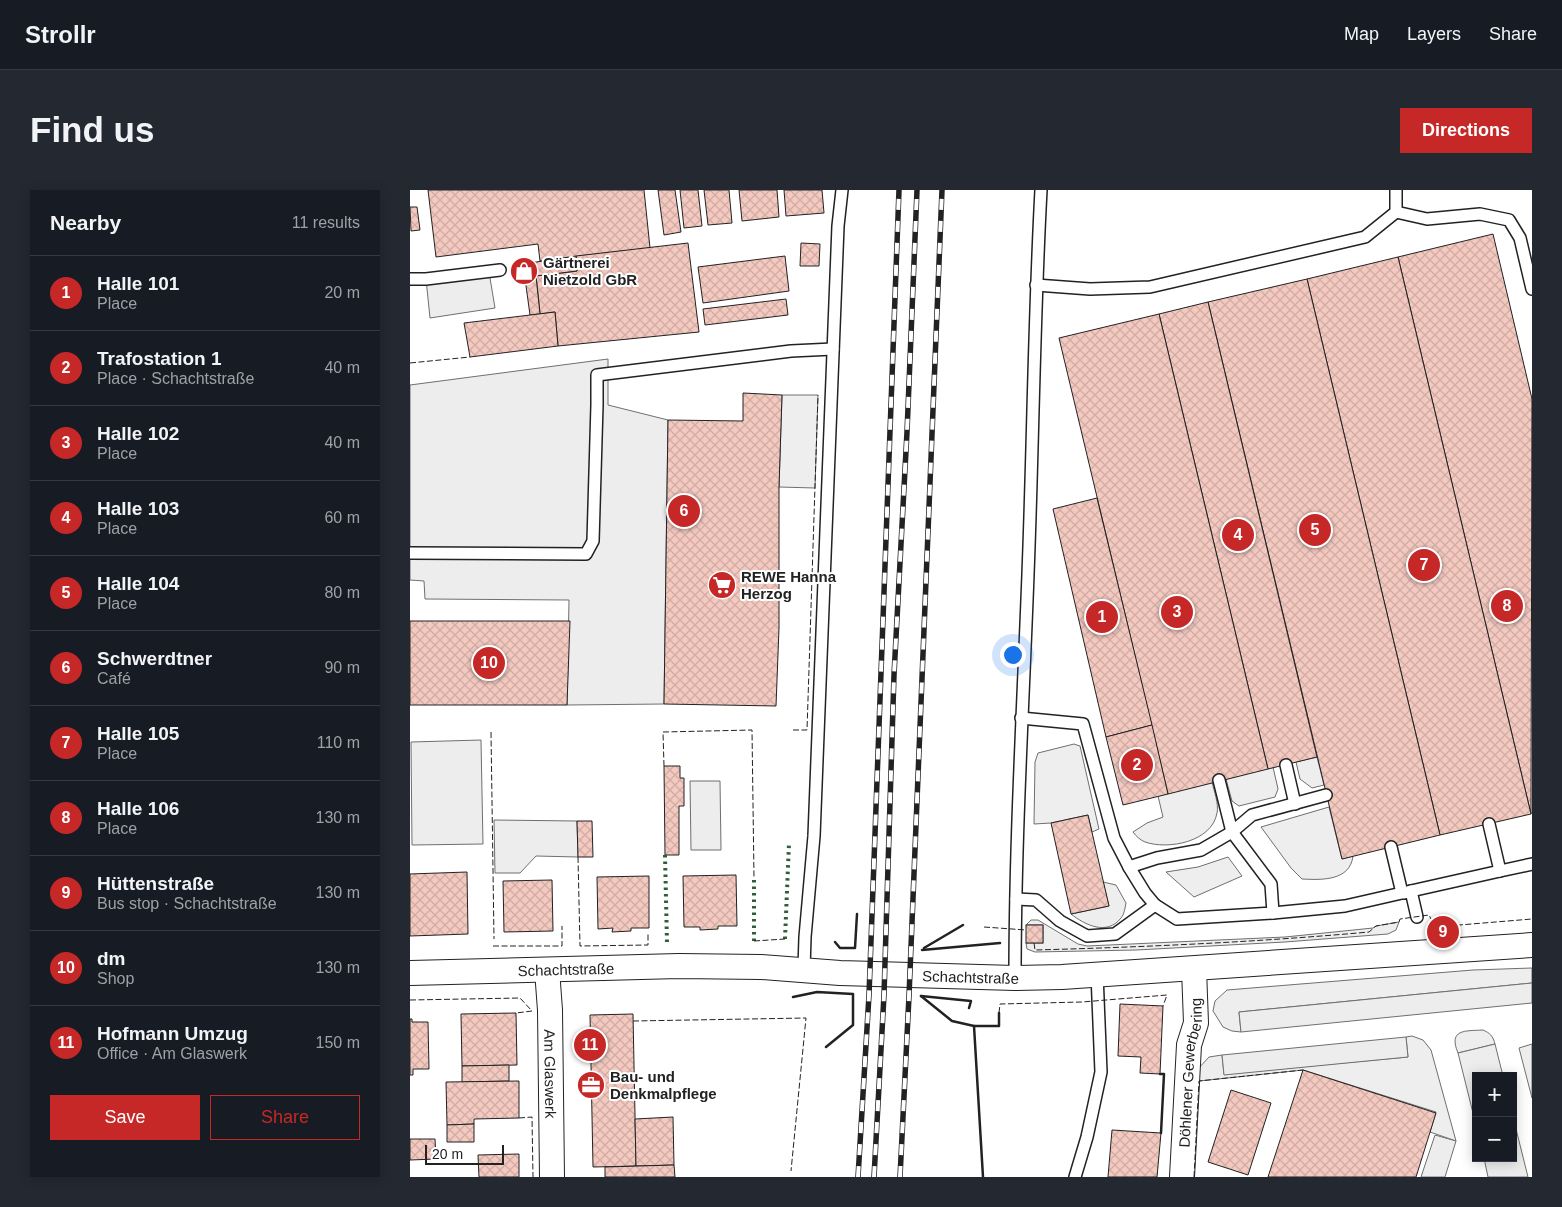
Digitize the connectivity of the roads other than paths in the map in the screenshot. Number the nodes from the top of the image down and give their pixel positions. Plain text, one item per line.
1 (842, 190) edge
2 (1041, 190) edge
3 (1396, 190) edge
4 (1396, 212) junction
5 (500, 270) dead end
6 (410, 279) edge
7 (1036, 285) junction
8 (1532, 288) edge
9 (833, 349) junction
10 (410, 552) edge
11 (1021, 718) junction
12 (1286, 765) dead end
13 (1219, 780) dead end
14 (1326, 795) dead end
15 (1295, 804) junction
16 (1489, 824) dead end
17 (1232, 832) junction
18 (1391, 847) dead end
19 (1532, 864) edge
20 (1129, 867) junction
21 (1500, 871) junction
22 (1407, 892) junction
23 (1016, 899) junction
24 (1155, 905) junction
25 (1273, 913) junction
26 (1416, 917) dead end
27 (1532, 945) edge
28 (1194, 969) junction
29 (547, 970) junction
30 (804, 970) junction
31 (410, 973) edge
32 (1097, 974) junction
33 (1016, 978) junction
34 (552, 1177) edge
35 (1075, 1177) edge
36 (1182, 1177) edge

1 - 9 lane
2 - 7 lane
3 - 4 lane
4 - 7 lane
4 - 8 lane
5 - 6 lane
7 - 11 lane
9 - 10 lane
9 - 30 lane
11 - 20 lane
11 - 23 lane
12 - 15 lane
13 - 17 lane
14 - 15 lane
15 - 17 lane
16 - 21 lane
17 - 20 lane
17 - 25 lane
18 - 22 lane
19 - 21 lane
20 - 24 lane
21 - 22 lane
22 - 25 lane
22 - 26 lane
23 - 24 lane
23 - 33 lane
24 - 25 lane
27 - 28 street, Schachtstraße
28 - 32 street, Schachtstraße
28 - 36 street, Döhlener Gewerbering
29 - 30 street, Schachtstraße
29 - 31 street, Schachtstraße
29 - 34 street, Am Glaswerk
30 - 33 street, Schachtstraße
32 - 33 street, Schachtstraße
32 - 35 lane

